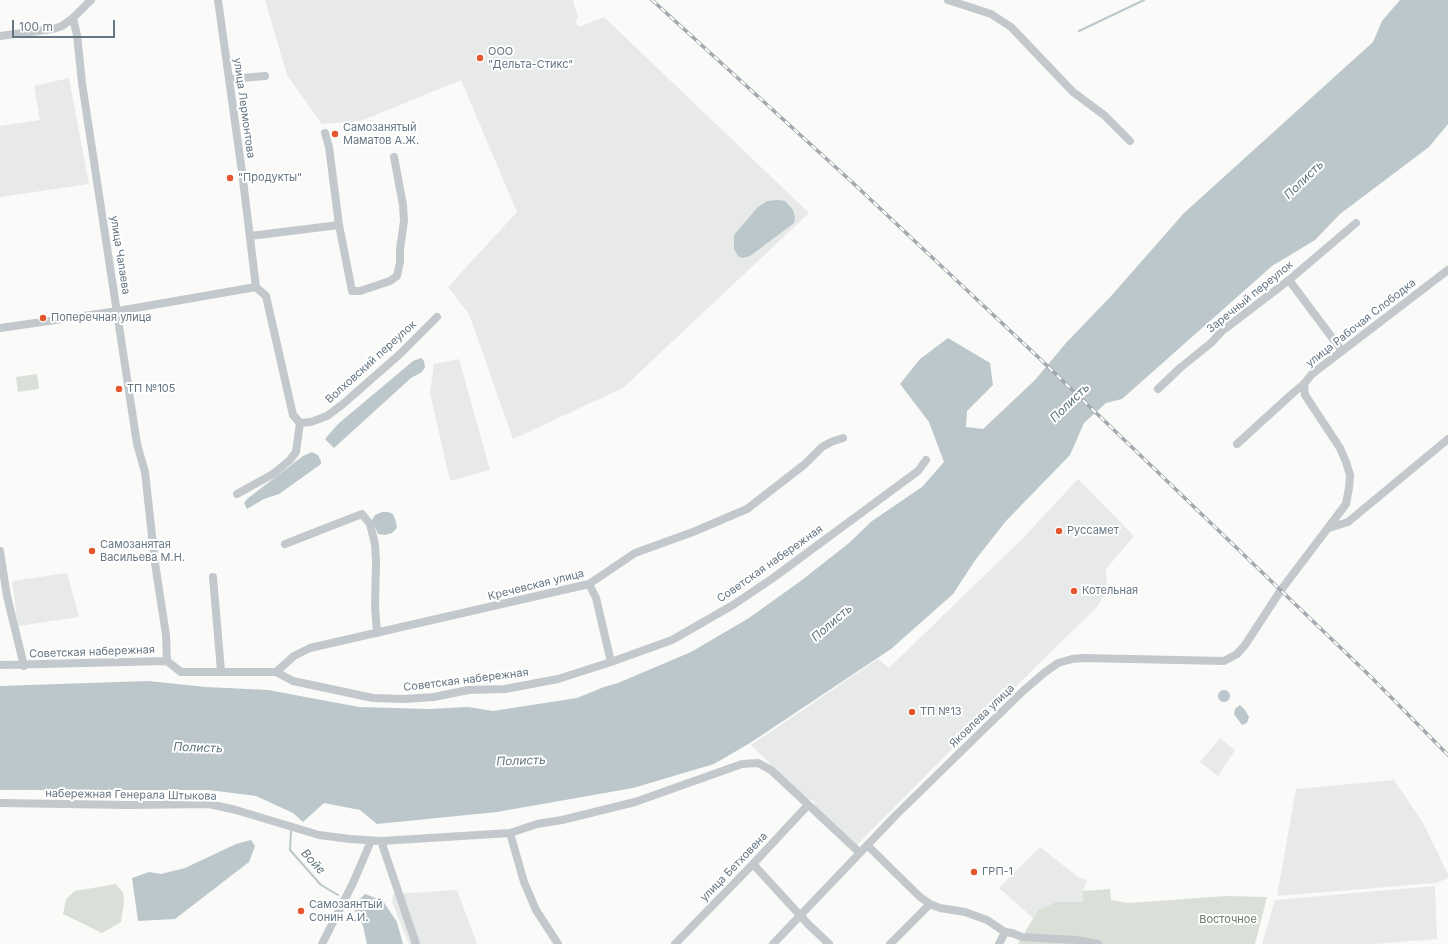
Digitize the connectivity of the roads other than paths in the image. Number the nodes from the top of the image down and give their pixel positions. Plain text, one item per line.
1 (91, 0) edge
2 (218, 0) edge
3 (948, 0) edge
4 (73, 18) junction
5 (0, 36) edge
6 (265, 76) dead end
7 (229, 79) junction
8 (325, 133) dead end
9 (1130, 141) dead end
10 (394, 157) dead end
11 (1356, 223) dead end
12 (339, 225) junction
13 (250, 236) junction
14 (1448, 270) edge
15 (1289, 280) junction
16 (256, 287) junction
17 (118, 311) junction
18 (437, 316) dead end
19 (0, 328) edge
20 (1342, 351) junction
21 (1304, 384) junction
22 (1158, 389) dead end
23 (300, 423) junction
24 (843, 438) dead end
25 (1448, 439) edge
26 (1237, 444) dead end
27 (926, 460) dead end
28 (237, 494) dead end
29 (1329, 528) junction
30 (285, 544) dead end
31 (0, 551) edge
32 (213, 577) dead end
33 (589, 584) junction
34 (377, 633) junction
35 (167, 661) junction
36 (611, 662) junction
37 (0, 666) edge
38 (24, 666) junction
39 (221, 671) junction
40 (276, 672) junction
41 (0, 803) edge
42 (808, 804) junction
43 (510, 833) junction
44 (371, 841) junction
45 (381, 841) junction
46 (867, 845) junction
47 (860, 853) junction
48 (753, 864) junction
49 (930, 904) junction
50 (801, 916) junction
51 (1005, 932) junction
52 (322, 944) edge
53 (416, 944) edge
54 (558, 944) edge
55 (676, 944) edge
56 (773, 944) edge
57 (829, 944) edge
58 (890, 944) edge
59 (999, 944) edge
60 (1098, 944) edge

1 - 4 street
2 - 7 street, улица Лермонтова
3 - 9 street
4 - 5 street
4 - 17 street, улица Чапаева
6 - 7 street
7 - 13 street, улица Лермонтова
8 - 12 street
10 - 12 street
11 - 15 street, Заречный переулок
12 - 13 street
13 - 16 street, улица Лермонтова
14 - 20 street, улица Рабочая Слободка
15 - 20 street
15 - 22 street, Заречный переулок
16 - 17 street
16 - 23 street, улица Лермонтова
17 - 19 street
17 - 35 street, улица Чапаева
18 - 23 street, Волховский переулок
20 - 21 street, улица Рабочая Слободка
21 - 26 street, улица Рабочая Слободка
21 - 29 street, Яковлева улица
23 - 28 street
24 - 33 street, Кречевская улица
25 - 29 street
27 - 36 street, Советская набережная
29 - 46 street, Яковлева улица
30 - 34 street
31 - 38 street
32 - 39 street
33 - 34 street, Кречевская улица
33 - 36 street
34 - 40 street, Кречевская улица
35 - 38 street, Советская набережная
35 - 39 street, Советская набережная
36 - 40 street, Советская набережная
37 - 38 street, Советская набережная
39 - 40 street, Советская набережная
41 - 44 street, набережная Генерала Штыкова
42 - 43 street, набережная Генерала Штыкова
42 - 47 street, набережная Генерала Штыкова
42 - 48 street, улица Бетховена
43 - 45 street, набережная Генерала Штыкова
43 - 54 street
44 - 45 street, набережная Генерала Штыкова
44 - 52 street
45 - 53 street
46 - 47 street, Яковлева улица
46 - 49 street
47 - 50 street, Яковлева улица
48 - 50 street
48 - 55 street, улица Бетховена
49 - 51 street
49 - 58 street
50 - 56 street, Яковлева улица
50 - 57 street
51 - 59 street
51 - 60 street

